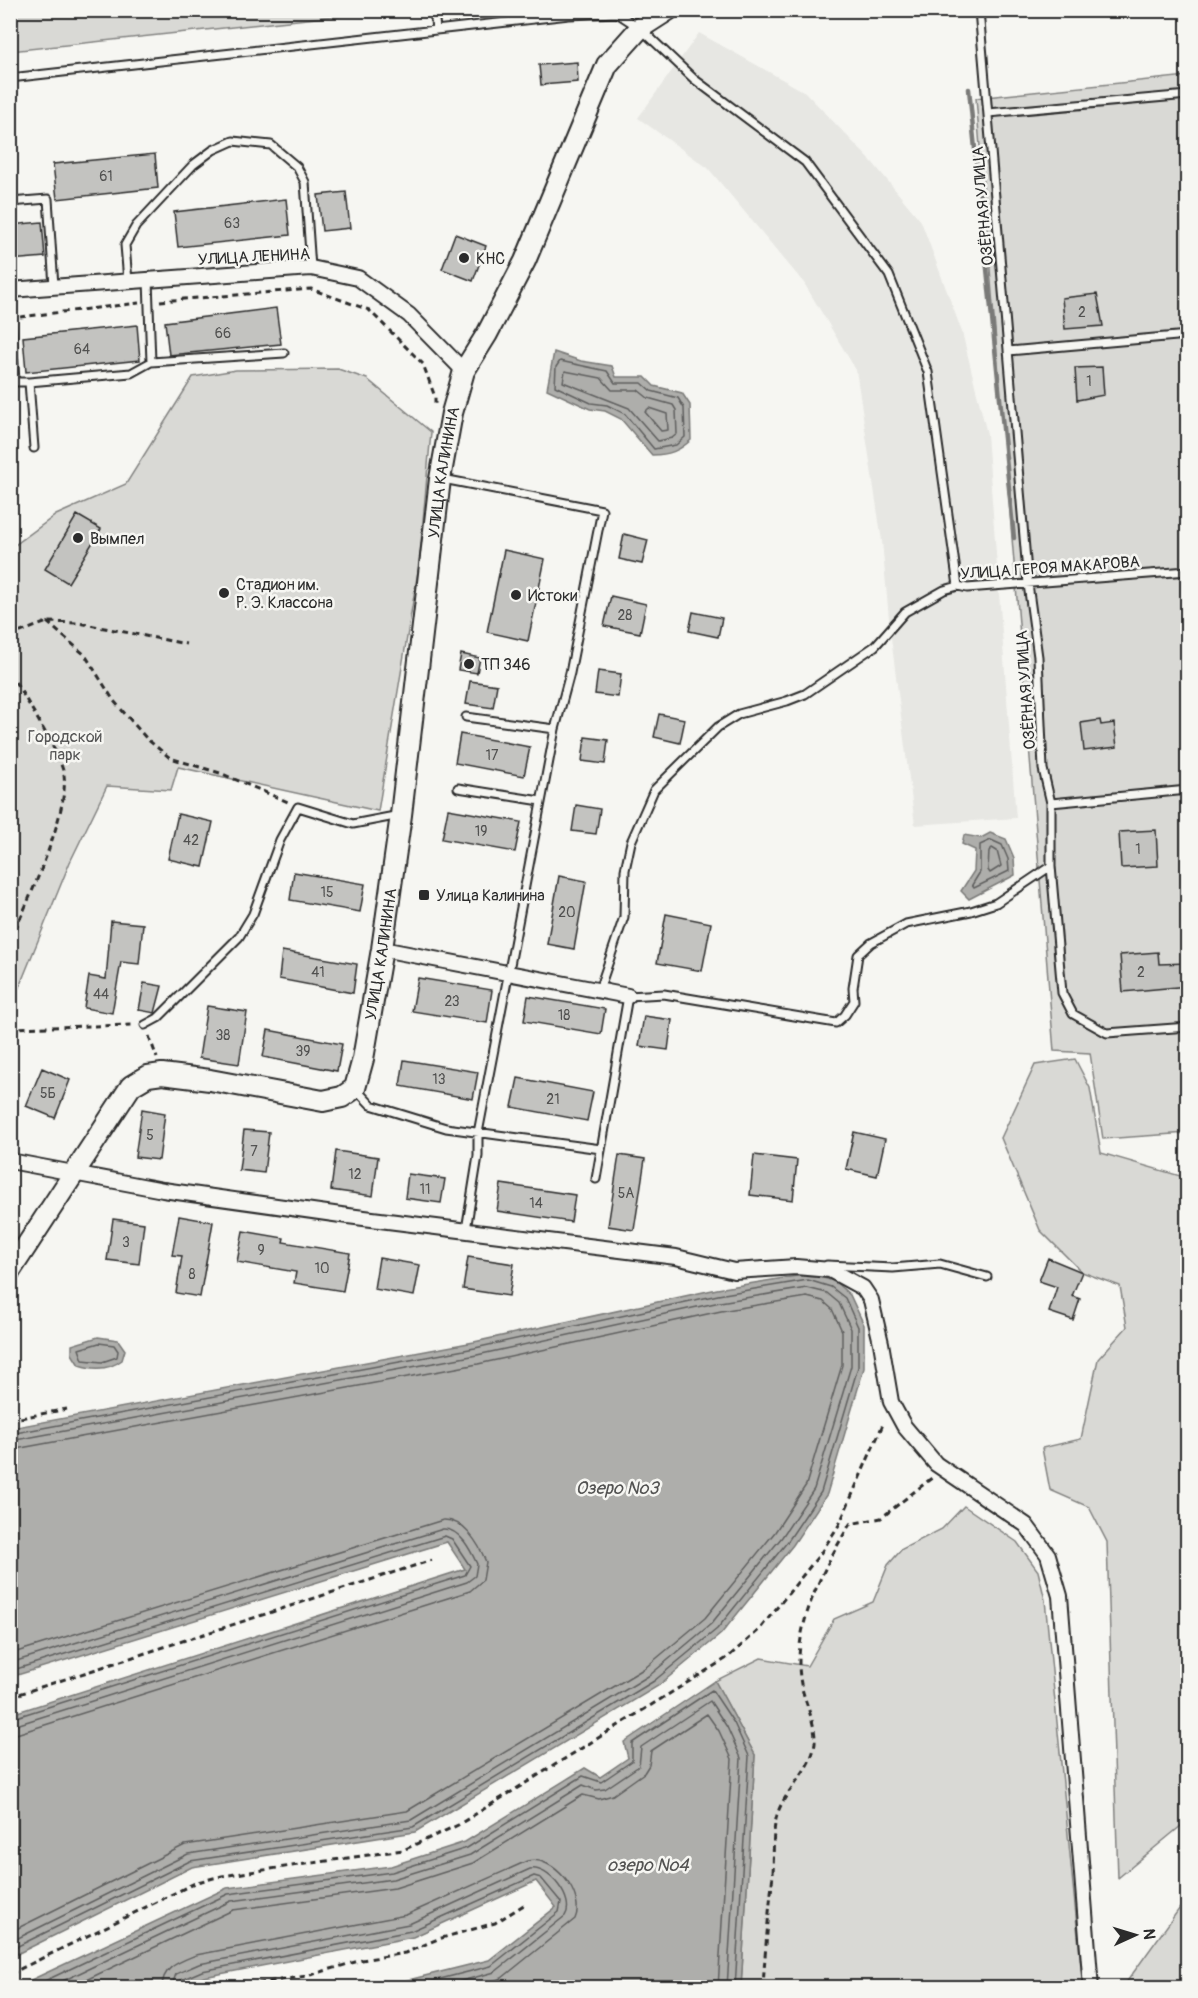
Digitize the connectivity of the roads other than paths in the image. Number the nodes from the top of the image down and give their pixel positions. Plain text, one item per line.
1 (434, 10) edge
2 (668, 10) edge
3 (979, 10) edge
4 (640, 28) junction
5 (436, 30) junction
6 (10, 78) edge
7 (1188, 95) edge
8 (988, 113) junction
9 (10, 202) edge
10 (311, 268) junction
11 (148, 279) junction
12 (128, 281) junction
13 (54, 286) junction
14 (10, 290) edge
15 (10, 298) edge
16 (1188, 335) edge
17 (1008, 351) junction
18 (284, 353) dead end
19 (151, 362) junction
20 (464, 371) junction
21 (13, 382) edge
22 (29, 382) junction
23 (34, 448) dead end
24 (440, 479) junction
25 (1188, 571) edge
26 (1028, 584) junction
27 (958, 586) junction
28 (465, 717) dead end
29 (555, 729) junction
30 (458, 788) dead end
31 (1188, 790) edge
32 (541, 801) junction
33 (1051, 803) junction
34 (401, 815) junction
35 (1051, 866) junction
36 (382, 949) junction
37 (508, 972) junction
38 (599, 990) junction
39 (628, 996) junction
40 (145, 1025) road end
41 (1188, 1027) edge
42 (354, 1088) junction
43 (478, 1133) junction
44 (601, 1149) junction
45 (10, 1161) edge
46 (73, 1173) junction
47 (596, 1179) dead end
48 (466, 1230) junction
49 (810, 1267) junction
50 (10, 1271) edge
51 (987, 1276) dead end
52 (1090, 1988) edge

1 - 5 lane
2 - 4 street, УЛИЦА КАЛИНИНА
3 - 8 lane, ОЗЁРНАЯ УЛИЦА
4 - 5 lane
4 - 20 street, УЛИЦА КАЛИНИНА
4 - 27 lane
5 - 6 lane
7 - 8 lane
8 - 17 lane, ОЗЁРНАЯ УЛИЦА
9 - 13 lane
10 - 11 street, УЛИЦА ЛЕНИНА
10 - 12 lane
10 - 20 street, УЛИЦА ЛЕНИНА
11 - 12 street, УЛИЦА ЛЕНИНА
11 - 19 lane
12 - 13 street, УЛИЦА ЛЕНИНА
13 - 14 street, УЛИЦА ЛЕНИНА
15 - 21 lane
16 - 17 lane
17 - 26 lane, ОЗЁРНАЯ УЛИЦА
18 - 19 lane
19 - 22 lane
20 - 24 street, УЛИЦА КАЛИНИНА
21 - 22 lane
22 - 23 lane
24 - 29 lane
24 - 34 street, УЛИЦА КАЛИНИНА
25 - 26 lane, УЛИЦА ГЕРОЯ МАКАРОВА
26 - 27 lane, УЛИЦА ГЕРОЯ МАКАРОВА
26 - 33 lane, ОЗЁРНАЯ УЛИЦА
27 - 38 lane, УЛИЦА ГЕРОЯ МАКАРОВА
28 - 29 lane
29 - 32 lane
30 - 32 lane
31 - 33 lane
32 - 37 lane
33 - 35 lane, ОЗЁРНАЯ УЛИЦА
34 - 36 street, УЛИЦА КАЛИНИНА
34 - 40 lane
35 - 39 lane
35 - 41 lane, ОЗЁРНАЯ УЛИЦА
36 - 37 street
36 - 42 street, УЛИЦА КАЛИНИНА
37 - 38 street
37 - 43 lane
38 - 39 street
39 - 44 lane
42 - 43 lane
42 - 46 street
43 - 44 lane
43 - 48 lane
44 - 47 lane
45 - 46 street
46 - 48 street
46 - 50 street
48 - 49 street
49 - 51 lane
49 - 52 street

